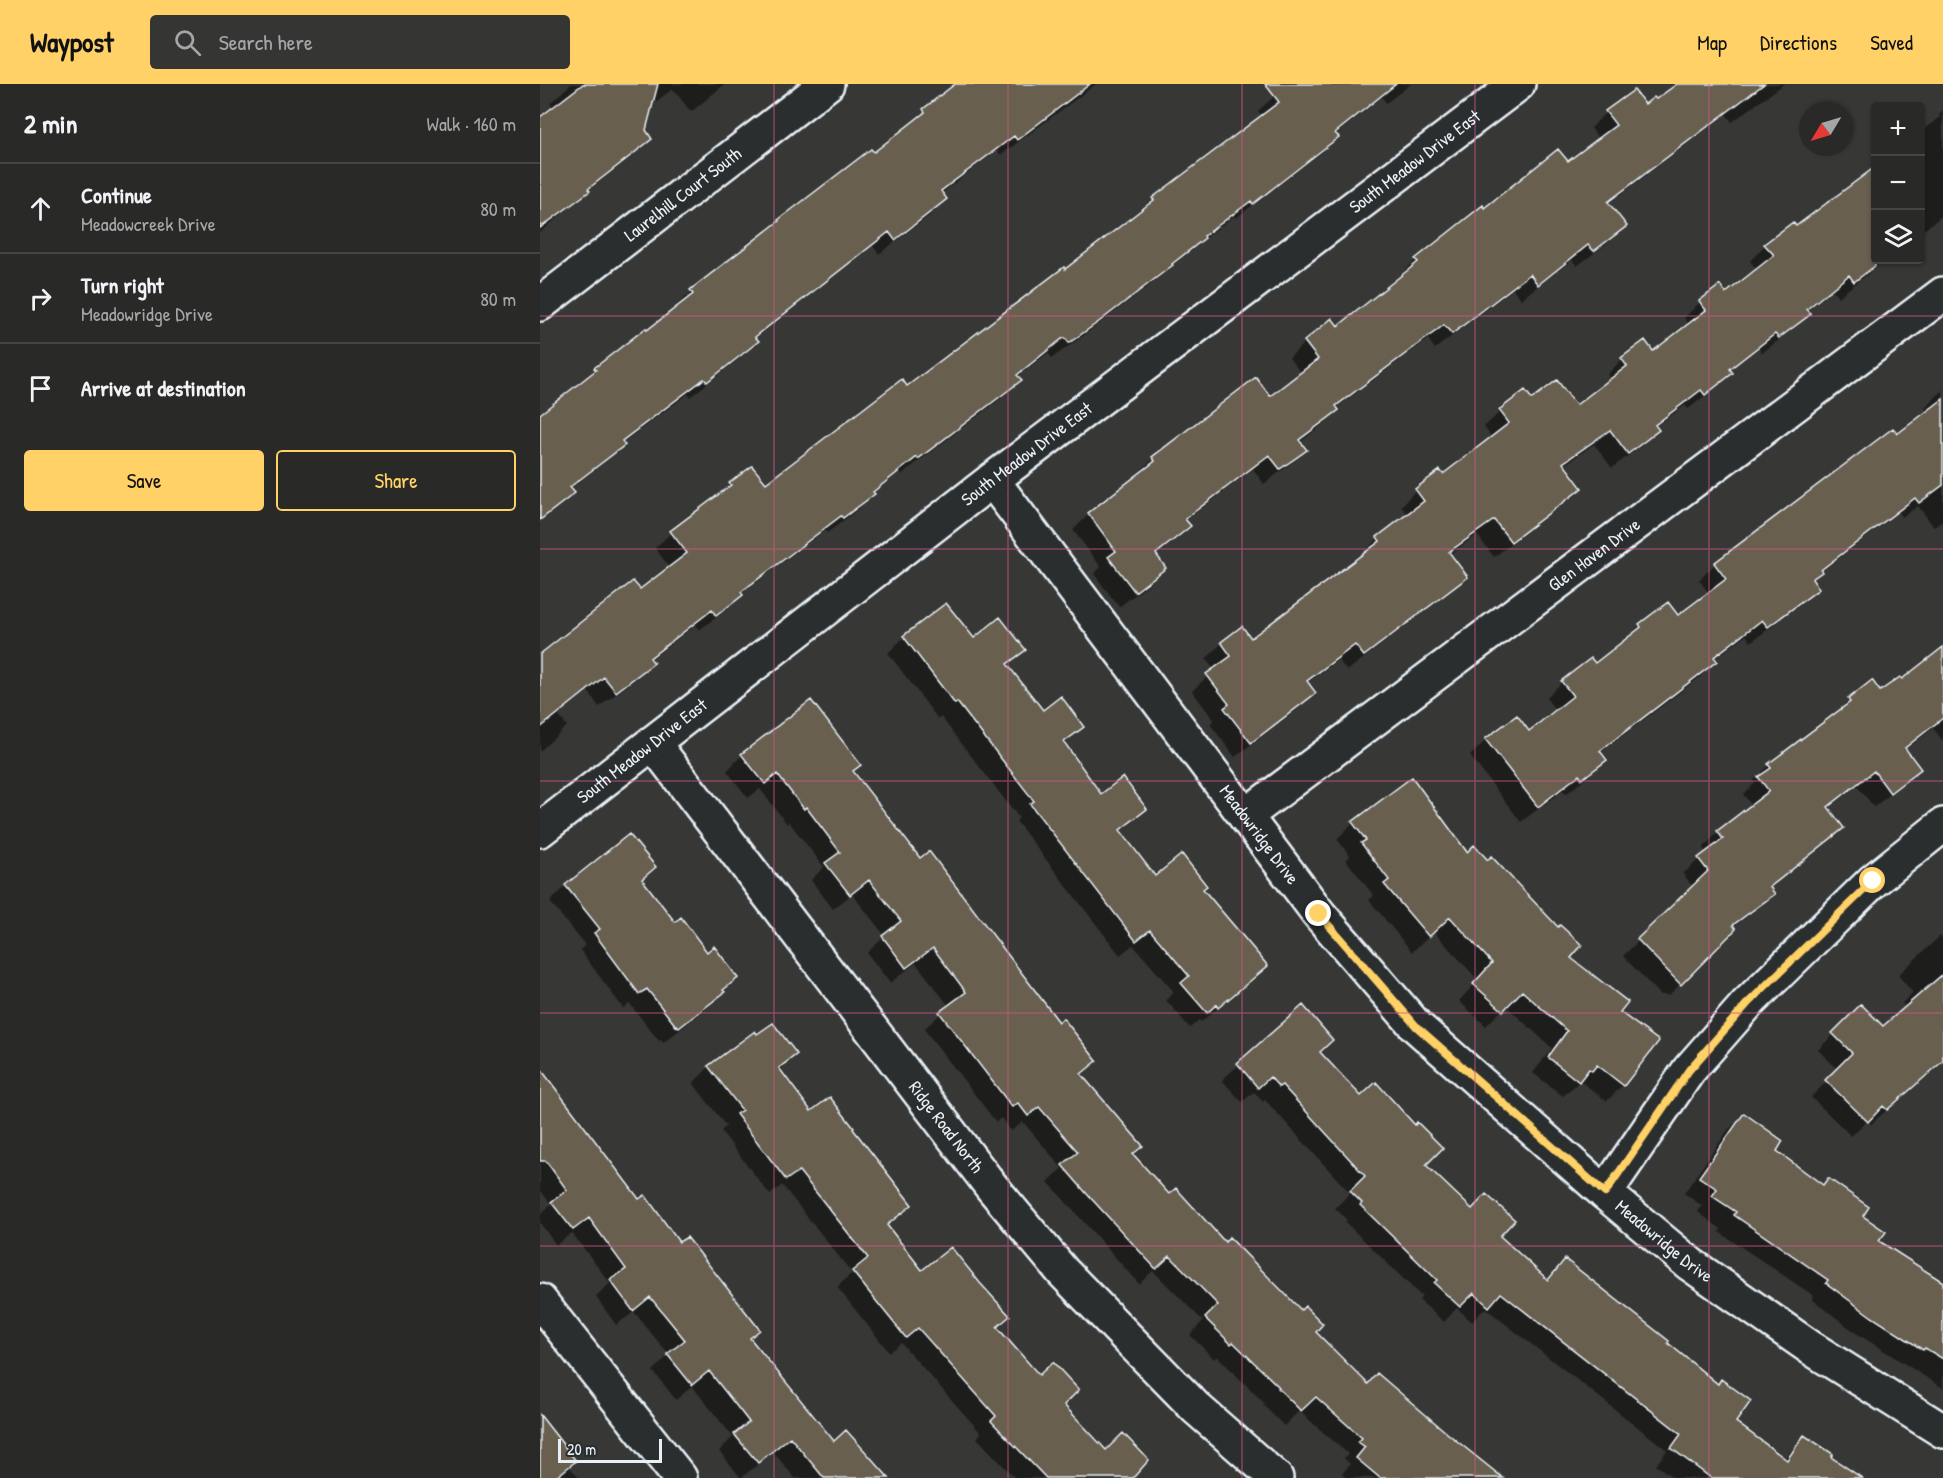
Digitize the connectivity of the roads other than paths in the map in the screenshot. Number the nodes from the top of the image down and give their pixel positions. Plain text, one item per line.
1 (827, 84) edge
2 (1518, 84) edge
3 (1943, 294) edge
4 (540, 304) edge
5 (992, 480) junction
6 (653, 743) junction
7 (1245, 816) junction
8 (1943, 825) edge
9 (540, 830) edge
10 (1605, 1193) junction
11 (540, 1301) edge
12 (1943, 1431) edge
13 (1266, 1475) edge
14 (680, 1478) edge

1 - 4 street, Laurelhill Court South
2 - 5 street, South Meadow Drive East
3 - 7 street, Glen Haven Drive
5 - 6 street, South Meadow Drive East
5 - 7 street, Meadowridge Drive
6 - 9 street, South Meadow Drive East
6 - 13 street, Ridge Road North
7 - 10 street, Meadowridge Drive
8 - 10 street
10 - 12 street, Meadowridge Drive
11 - 14 street

